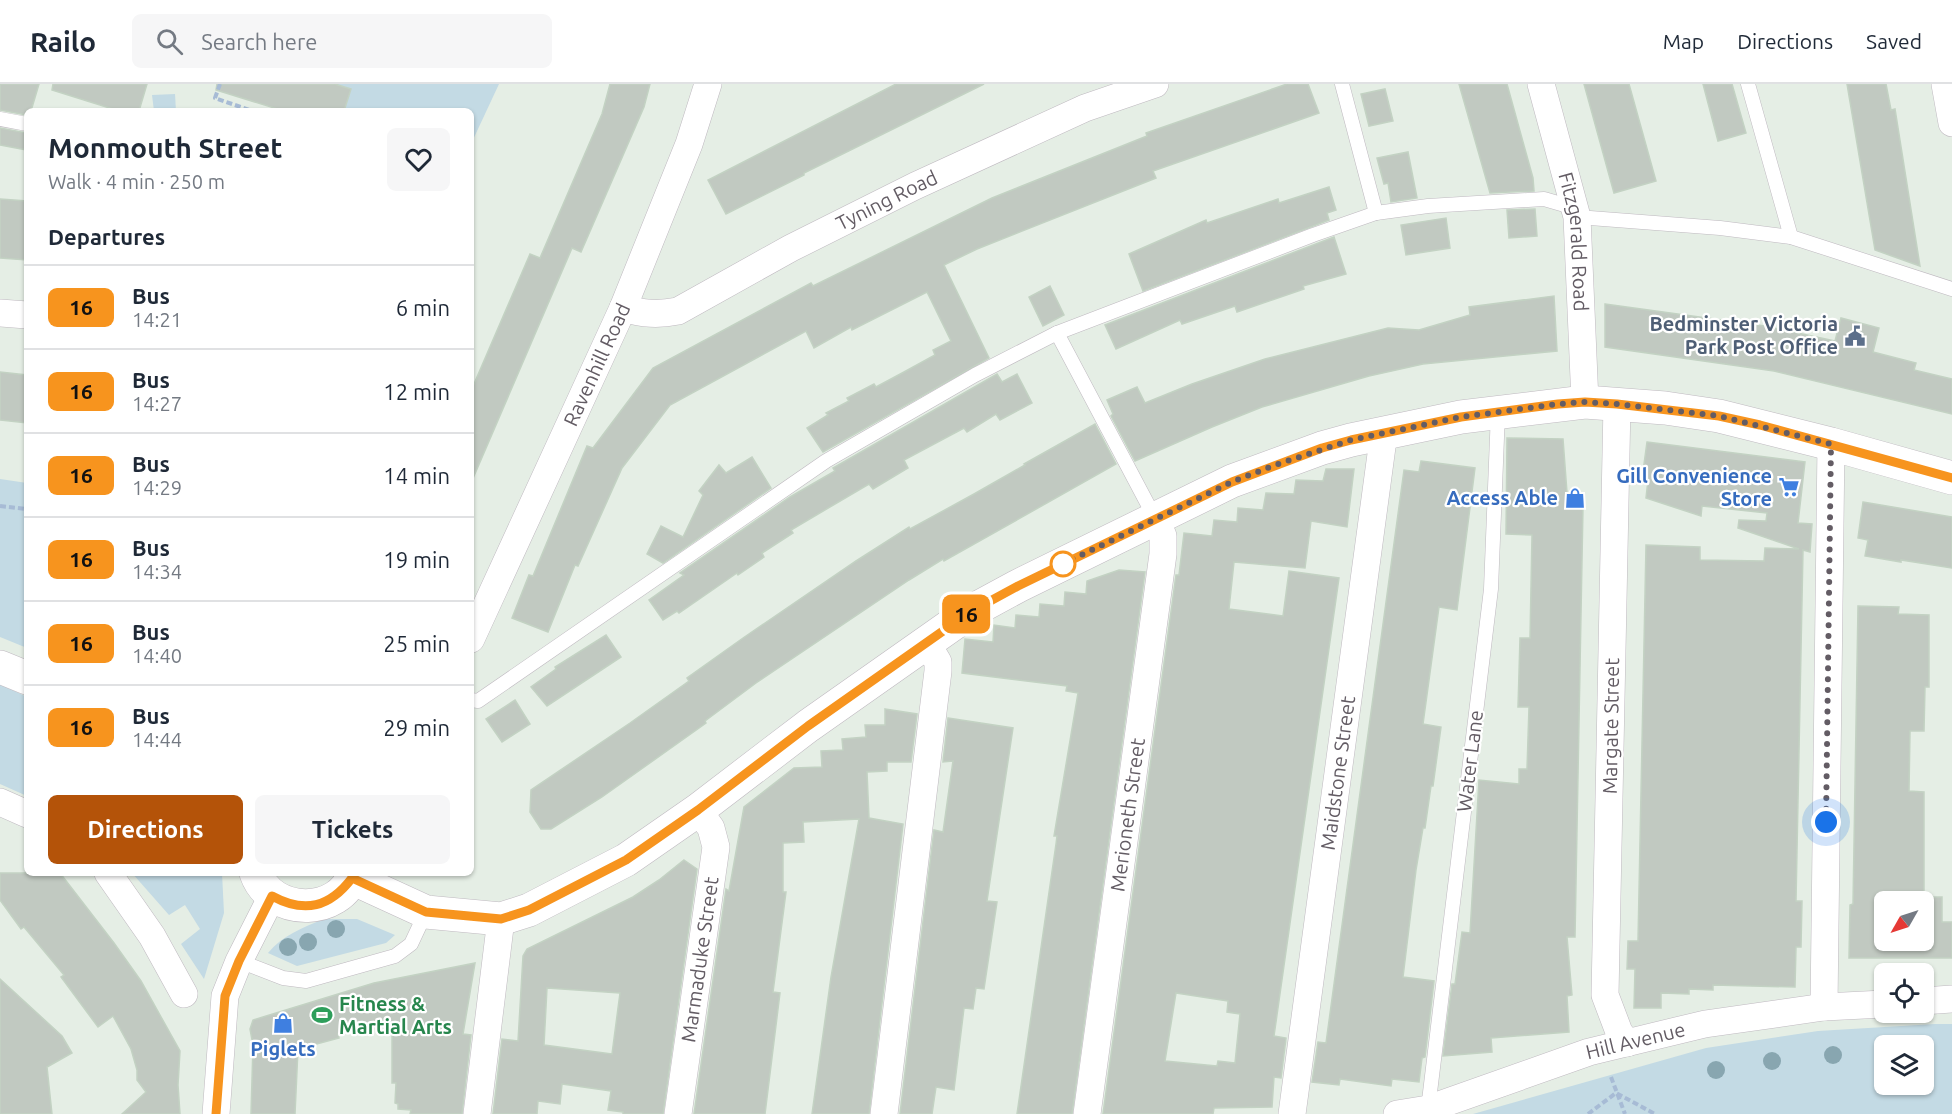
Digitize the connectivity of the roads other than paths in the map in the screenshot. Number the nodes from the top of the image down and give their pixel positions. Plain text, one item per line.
1 (708, 84) edge
2 (1155, 84) edge
3 (1342, 84) edge
4 (1541, 84) edge
5 (1748, 84) edge
6 (1945, 84) edge
7 (0, 119) edge
8 (24, 123) edge
9 (1952, 123) edge
10 (1376, 213) junction
11 (1576, 213) junction
12 (1791, 237) junction
13 (1952, 289) edge
14 (623, 308) junction
15 (0, 313) edge
16 (24, 315) edge
17 (1057, 333) junction
18 (1601, 403) junction
19 (1498, 412) junction
20 (1384, 432) junction
21 (1831, 444) junction
22 (1952, 478) edge
23 (1155, 518) junction
24 (474, 632) edge
25 (926, 642) junction
26 (0, 668) edge
27 (24, 677) edge
28 (474, 700) edge
29 (0, 802) edge
30 (698, 810) junction
31 (24, 813) edge
32 (110, 876) edge
33 (352, 876) edge
34 (355, 876) edge
35 (264, 884) edge
36 (426, 912) junction
37 (501, 919) junction
38 (239, 961) junction
39 (184, 994) dead end
40 (1952, 999) edge
41 (1934, 1000) edge
42 (1874, 1004) edge
43 (1824, 1007) junction
44 (1627, 1043) junction
45 (1428, 1109) junction
46 (216, 1114) edge
47 (477, 1114) edge
48 (678, 1114) edge
49 (884, 1114) edge
50 (1087, 1114) edge
51 (1292, 1114) edge
52 (1397, 1114) edge

1 - 14 street, Ravenhill Road
2 - 14 street, Tyning Road
3 - 10 lane
4 - 11 street, Fitzgerald Road
5 - 12 lane
6 - 9 street
7 - 8 lane
10 - 11 lane
10 - 17 lane
11 - 12 lane
11 - 18 street, Fitzgerald Road
12 - 13 lane
14 - 24 street, Ravenhill Road
15 - 16 street
17 - 23 lane
17 - 28 lane
18 - 19 street
18 - 21 street
18 - 44 street, Margate Street
19 - 20 street
19 - 45 lane, Water Lane
20 - 23 street
20 - 51 street, Maidstone Street
21 - 22 street
21 - 43 street
23 - 25 street
23 - 50 street, Merioneth Street
25 - 30 street
25 - 49 street
26 - 27 street
29 - 31 street
30 - 37 street
30 - 48 street, Marmaduke Street
32 - 39 street
33 - 35 street
34 - 36 street
35 - 38 street
36 - 37 street
36 - 38 lane
37 - 47 street
38 - 46 street
40 - 41 street
42 - 43 street, Hill Avenue
43 - 44 street, Hill Avenue
44 - 45 street, Hill Avenue
45 - 52 street, Hill Avenue

